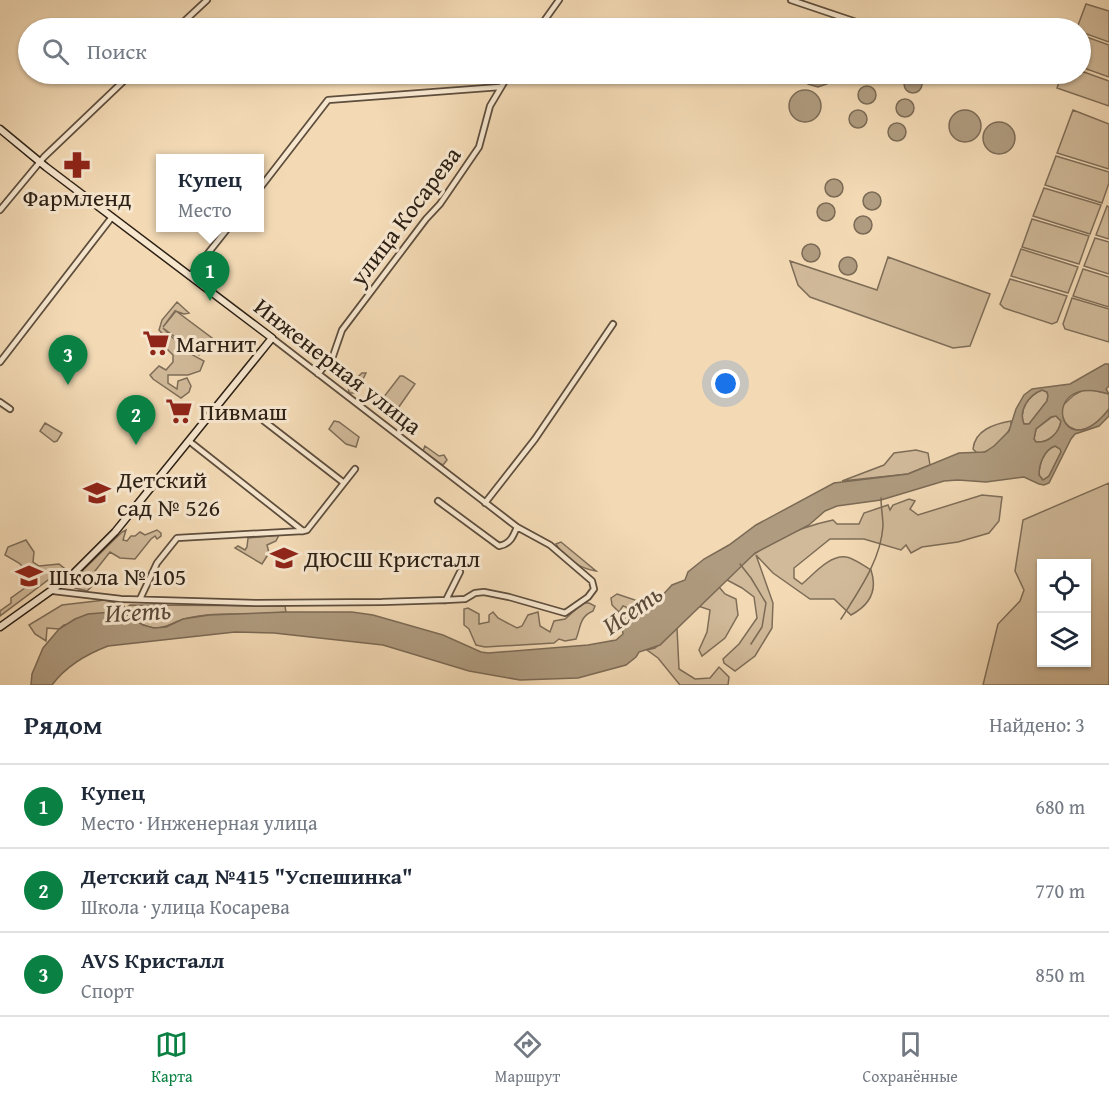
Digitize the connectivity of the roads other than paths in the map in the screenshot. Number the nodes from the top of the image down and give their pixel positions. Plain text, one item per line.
1 (207, 0) edge
2 (559, 0) edge
3 (791, 0) edge
4 (188, 18) edge
5 (547, 18) edge
6 (844, 18) edge
7 (121, 84) edge
8 (502, 84) edge
9 (500, 87) junction
10 (0, 129) edge
11 (40, 162) junction
12 (264, 183) edge
13 (0, 210) edge
14 (112, 217) junction
15 (225, 232) edge
16 (190, 276) junction
17 (613, 324) dead end
18 (272, 338) junction
19 (0, 362) edge
20 (318, 374) junction
21 (0, 402) edge
22 (10, 409) dead end
23 (264, 421) dead end
24 (189, 441) junction
25 (355, 469) dead end
26 (344, 483) junction
27 (438, 501) dead end
28 (485, 503) junction
29 (517, 527) junction
30 (303, 531) junction
31 (460, 572) dead end
32 (53, 591) junction
33 (140, 599) junction
34 (446, 600) junction
35 (0, 627) edge

1 - 4 street
2 - 5 street
3 - 6 street
7 - 11 street
8 - 9 street, улица Косарева
9 - 12 street
9 - 20 street, улица Косарева
10 - 11 street, Инженерная улица
11 - 13 street
11 - 14 street, Инженерная улица
14 - 16 street, Инженерная улица
14 - 19 street
15 - 16 street
16 - 18 street, Инженерная улица
17 - 28 street
18 - 20 street, Инженерная улица
18 - 24 street
20 - 28 street, Инженерная улица
21 - 22 street
23 - 26 street
24 - 30 street
24 - 32 street
25 - 26 street
26 - 30 street
27 - 29 street
28 - 29 street, Инженерная улица
29 - 34 street, Инженерная улица
30 - 33 street
31 - 34 street
32 - 33 street
32 - 35 street
33 - 34 street

